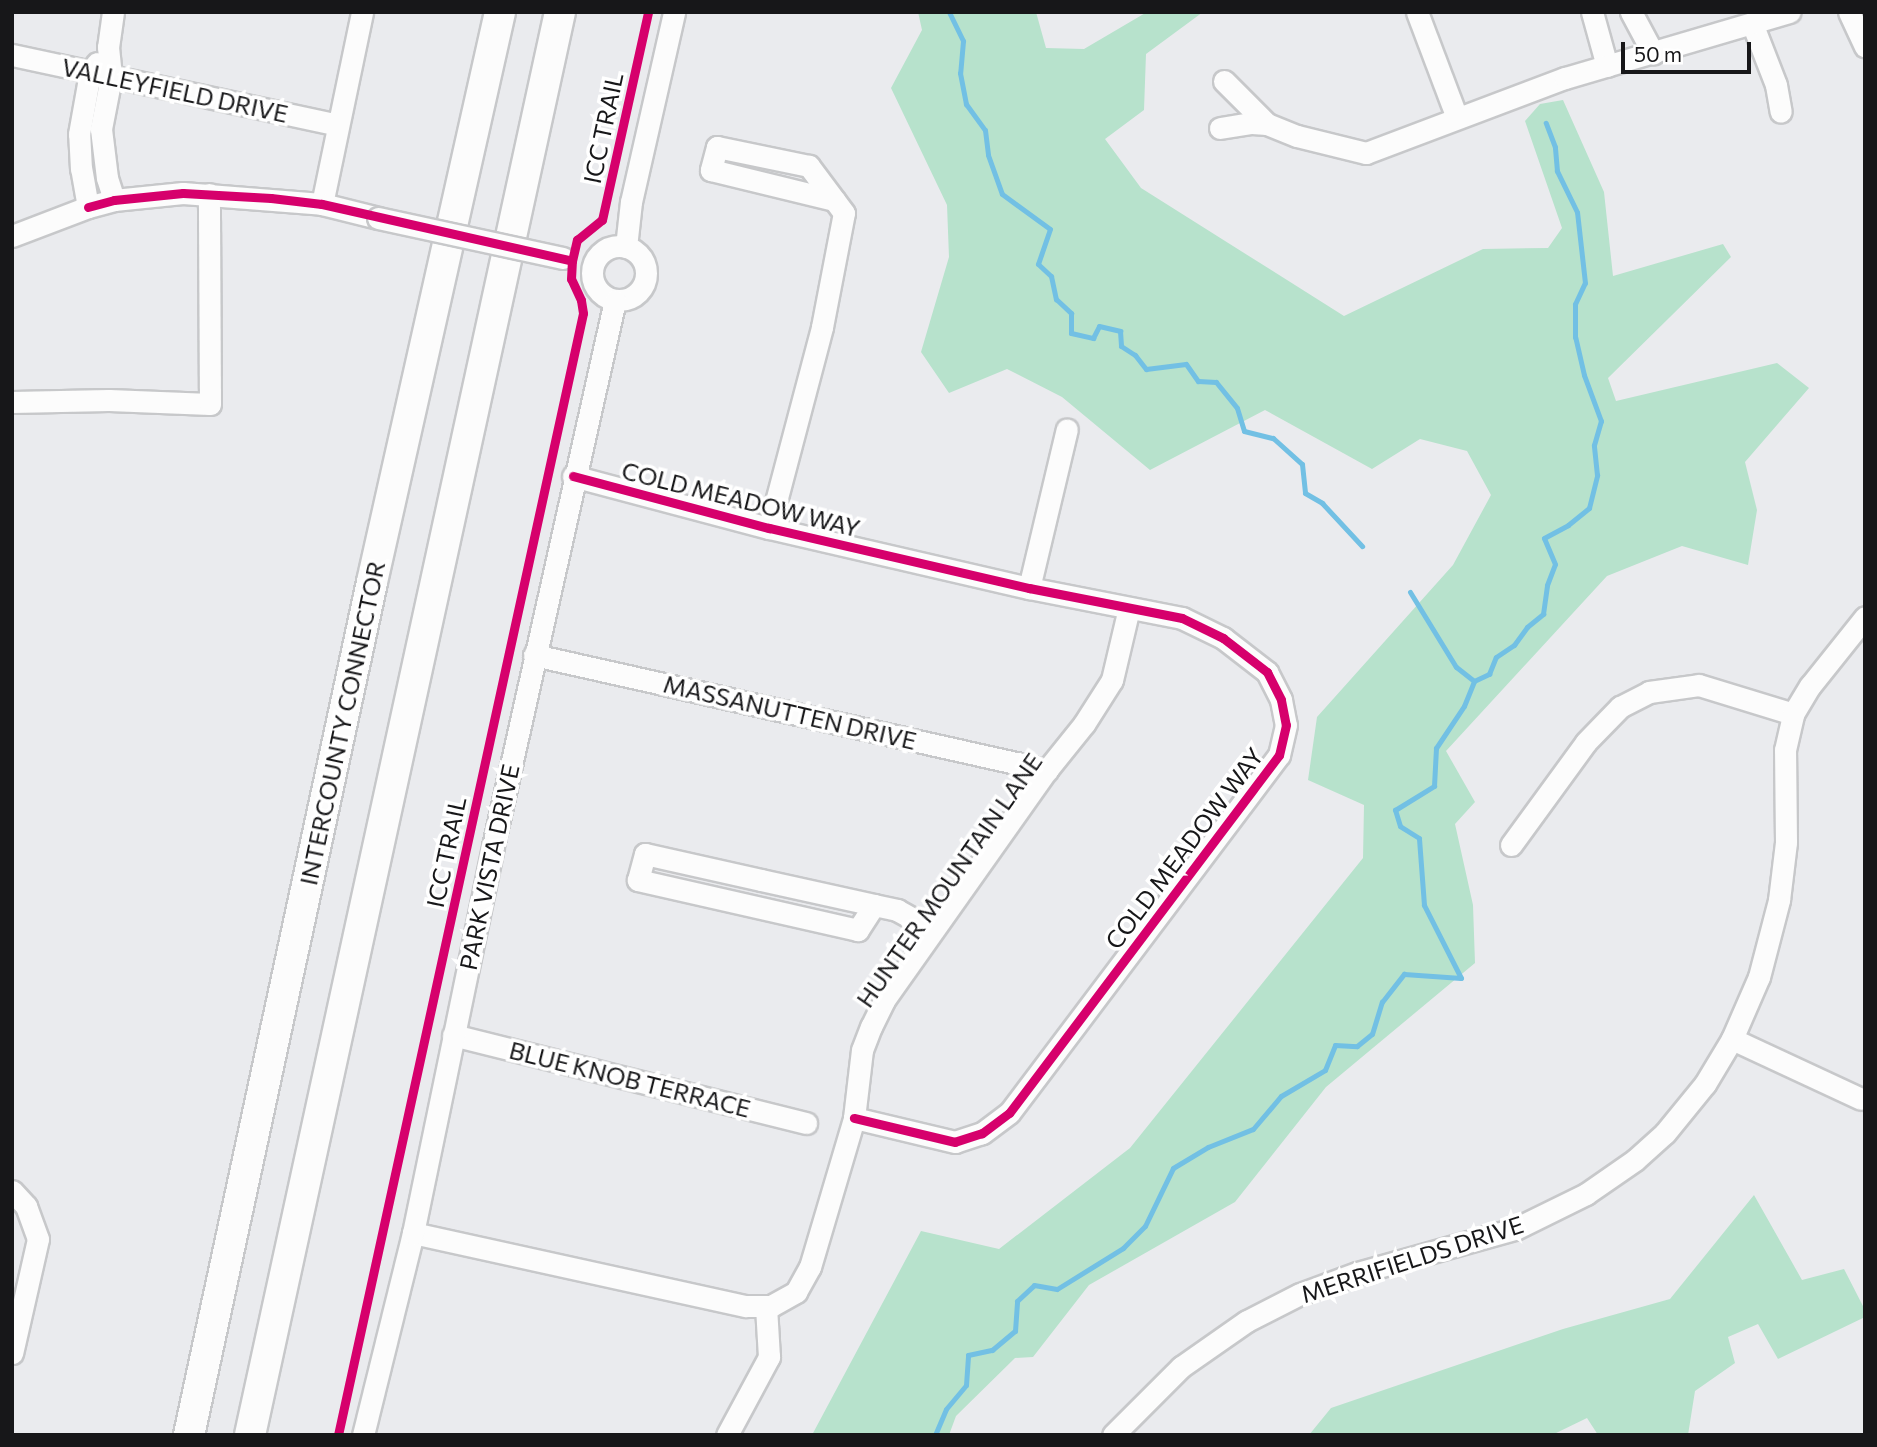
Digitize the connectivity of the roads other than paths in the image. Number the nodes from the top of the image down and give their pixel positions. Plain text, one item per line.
1 (113, 12) edge
2 (362, 12) edge
3 (500, 12) edge
4 (560, 12) edge
5 (674, 12) edge
6 (1417, 12) edge
7 (1592, 12) edge
8 (1632, 12) edge
9 (1789, 12) edge
10 (1849, 12) edge
11 (1752, 23) junction
12 (1865, 47) edge
13 (1653, 53) junction
14 (12, 55) edge
15 (1607, 66) junction
16 (101, 75) junction
17 (1224, 81) dead end
18 (1781, 112) dead end
19 (1457, 118) junction
20 (1267, 124) junction
21 (338, 125) junction
22 (1220, 128) dead end
23 (717, 147) dead end
24 (209, 194) junction
25 (114, 200) junction
26 (322, 204) junction
27 (88, 207) junction
28 (12, 236) edge
29 (626, 247) junction
30 (593, 264) junction
31 (615, 300) junction
32 (12, 402) edge
33 (1067, 429) dead end
34 (573, 476) junction
35 (769, 528) junction
36 (1030, 588) junction
37 (1129, 608) junction
38 (1865, 617) edge
39 (534, 655) junction
40 (1794, 714) junction
41 (1047, 770) junction
42 (1511, 845) dead end
43 (761, 880) junction
44 (874, 905) junction
45 (756, 906) junction
46 (933, 930) junction
47 (453, 1035) junction
48 (1732, 1039) junction
49 (1861, 1099) dead end
50 (854, 1118) junction
51 (806, 1123) dead end
52 (12, 1191) edge
53 (413, 1233) junction
54 (766, 1306) junction
55 (12, 1353) edge
56 (370, 1434) edge
57 (189, 1435) edge
58 (250, 1435) edge
59 (727, 1435) edge
60 (1113, 1435) edge

1 - 16 street
2 - 21 street
3 - 57 highway, INTERCOUNTY CONNECTOR
4 - 58 highway
5 - 29 street
6 - 19 street
7 - 15 street
8 - 13 street
9 - 11 street
10 - 12 street
11 - 13 street
11 - 18 street
13 - 15 street
14 - 16 street, VALLEYFIELD DRIVE
15 - 19 street
16 - 21 street, VALLEYFIELD DRIVE
16 - 25 street
16 - 27 street
17 - 20 street
19 - 20 street
20 - 22 street
21 - 26 street
23 - 35 street
24 - 25 street
24 - 26 street
24 - 32 street
25 - 27 street
26 - 30 street, bridge
27 - 28 street
29 - 30 street
29 - 31 street
30 - 31 street
31 - 34 street, PARK VISTA DRIVE
33 - 36 street
34 - 35 street, COLD MEADOW WAY
34 - 39 street, PARK VISTA DRIVE
35 - 36 street, COLD MEADOW WAY
36 - 37 street, COLD MEADOW WAY
37 - 41 street, HUNTER MOUNTAIN LANE
37 - 50 street, COLD MEADOW WAY
38 - 40 street, MERRIFIELDS DRIVE
39 - 41 street, MASSANUTTEN DRIVE
39 - 47 street, PARK VISTA DRIVE
40 - 42 street
40 - 48 street, MERRIFIELDS DRIVE
41 - 46 street, HUNTER MOUNTAIN LANE
43 - 44 street
43 - 45 street
43 - 45 street
44 - 45 street
44 - 46 street
46 - 50 street, HUNTER MOUNTAIN LANE
47 - 51 street, BLUE KNOB TERRACE
47 - 53 street, PARK VISTA DRIVE
48 - 49 street
48 - 60 street, MERRIFIELDS DRIVE
50 - 54 street, HUNTER MOUNTAIN LANE
52 - 55 street
53 - 54 street
53 - 56 street, PARK VISTA DRIVE
54 - 59 street

